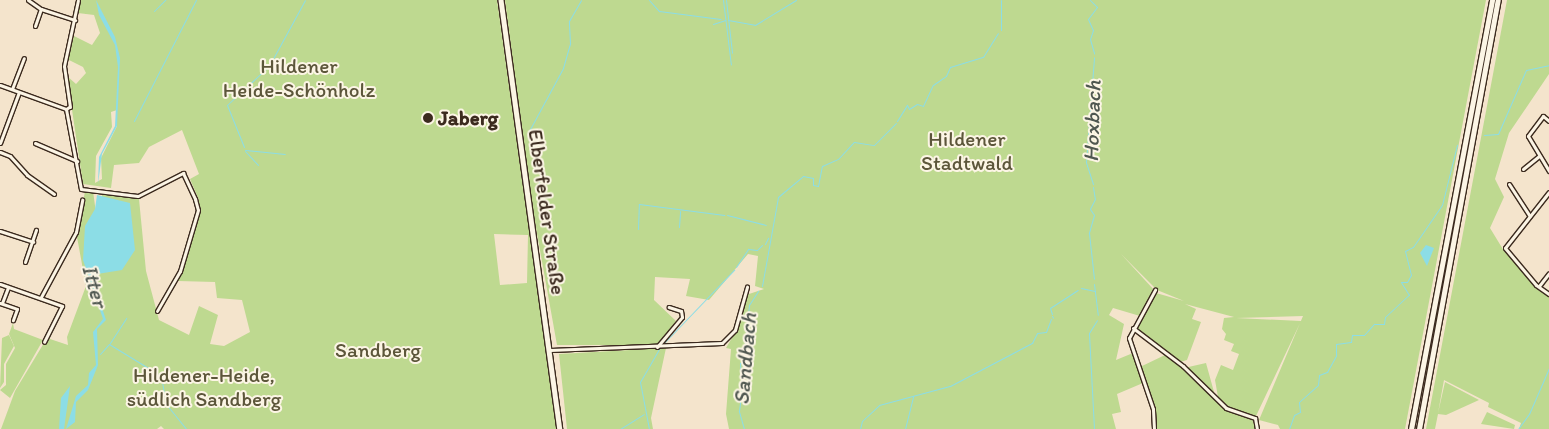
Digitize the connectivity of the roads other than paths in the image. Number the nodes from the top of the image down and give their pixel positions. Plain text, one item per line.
1 (28, 0) edge
2 (78, 0) edge
3 (501, 0) edge
4 (1492, 0) edge
5 (1498, 0) edge
6 (41, 9) junction
7 (75, 20) junction
8 (35, 26) dead end
9 (24, 58) dead end
10 (0, 85) edge
11 (12, 89) junction
12 (18, 92) junction
13 (68, 109) junction
14 (1549, 121) edge
15 (0, 143) edge
16 (35, 143) dead end
17 (0, 152) edge
18 (1539, 156) junction
19 (77, 162) junction
20 (1523, 169) dead end
21 (1549, 171) edge
22 (1509, 184) dead end
23 (1549, 192) edge
24 (54, 194) dead end
25 (82, 200) dead end
26 (1530, 216) junction
27 (36, 230) dead end
28 (0, 231) edge
29 (32, 242) junction
30 (25, 262) dead end
31 (1549, 273) edge
32 (0, 284) edge
33 (1539, 286) junction
34 (8, 287) junction
35 (747, 287) dead end
36 (1155, 290) dead end
37 (1549, 294) edge
38 (41, 297) junction
39 (1, 303) edge
40 (669, 307) dead end
41 (157, 311) dead end
42 (13, 320) dead end
43 (1133, 328) junction
44 (44, 342) dead end
45 (656, 347) junction
46 (550, 350) junction
47 (560, 429) edge
48 (1154, 429) edge
49 (1257, 429) edge
50 (1411, 429) edge
51 (1419, 429) edge

1 - 6 street
2 - 7 street
3 - 46 main road, Elberfelder Straße
4 - 50 highway
5 - 51 highway
6 - 7 street
6 - 8 street
7 - 13 street
9 - 11 street
10 - 11 street
11 - 12 street
12 - 13 street
12 - 15 street
13 - 19 street
14 - 18 street
16 - 19 street
17 - 24 street
18 - 20 street
18 - 21 street
19 - 41 street
22 - 26 street
23 - 26 street
25 - 38 street
26 - 33 street
27 - 29 street
28 - 29 street
29 - 30 street
31 - 33 street
32 - 34 street
33 - 37 street
34 - 38 street
34 - 39 street
35 - 45 street
36 - 43 street
38 - 44 street
39 - 42 street
40 - 45 street
43 - 48 street
43 - 49 street
45 - 46 street
46 - 47 main road, Elberfelder Straße

